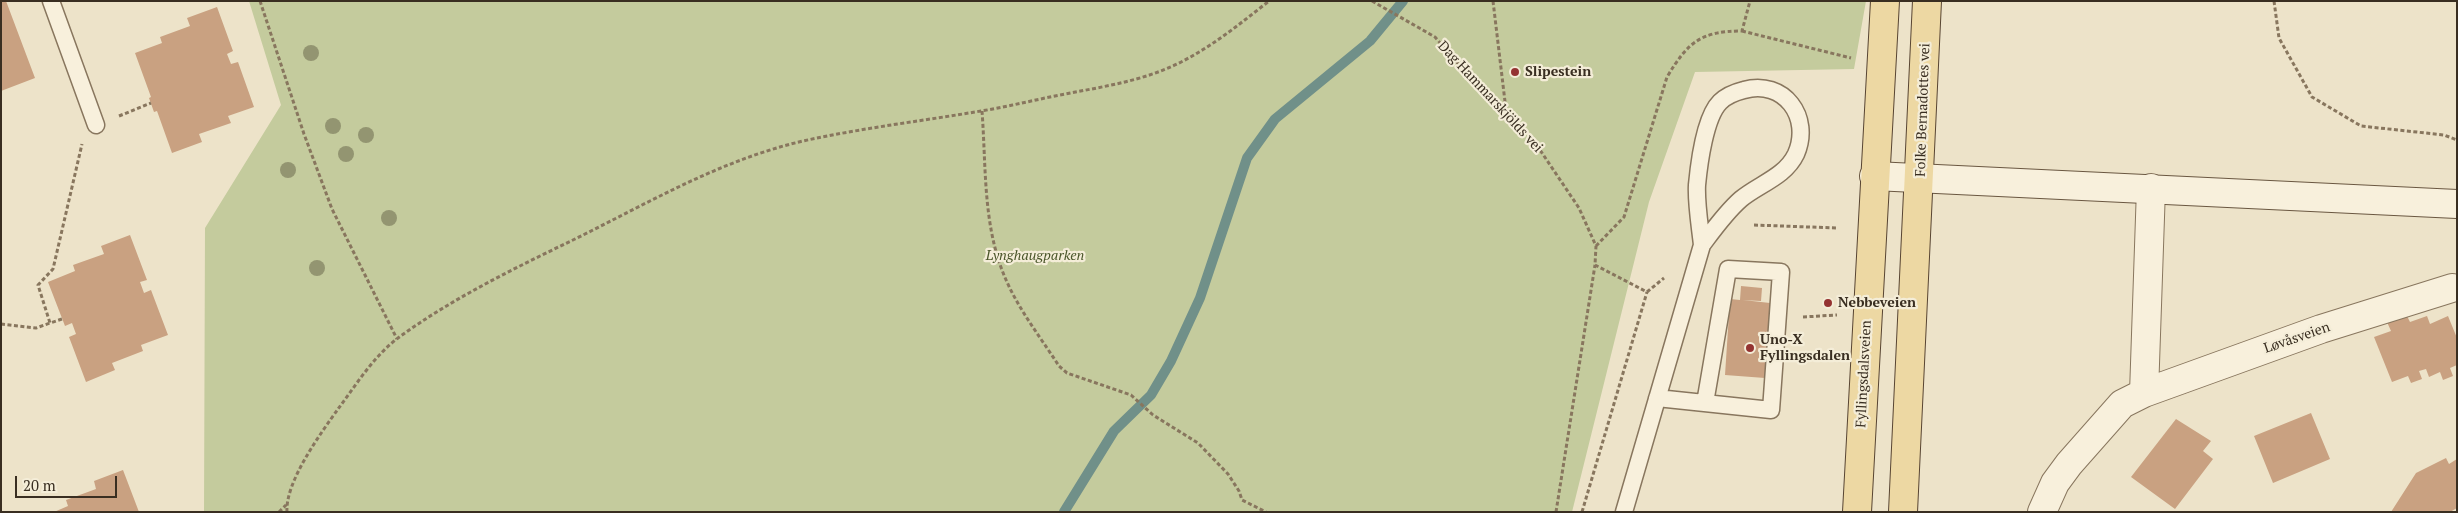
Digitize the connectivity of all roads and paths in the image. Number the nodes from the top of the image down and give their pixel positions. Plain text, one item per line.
1 (52, 1) edge
2 (260, 1) edge
3 (1268, 1) edge
4 (1372, 1) edge
5 (1493, 1) edge
6 (1750, 1) edge
7 (1885, 1) edge
8 (1927, 1) edge
9 (2274, 1) edge
10 (1742, 31) junction
11 (1855, 59) dead end
12 (151, 103) dead end
13 (1506, 110) junction
14 (982, 111) junction
15 (96, 125) junction
16 (2457, 140) edge
17 (1874, 176) junction
18 (1920, 179) junction
19 (2151, 188) junction
20 (2457, 204) edge
21 (1702, 245) junction
22 (1596, 246) junction
23 (1595, 265) junction
24 (2452, 288) dead end
25 (1838, 315) dead end
26 (1778, 318) junction
27 (62, 319) dead end
28 (50, 323) junction
29 (1, 324) edge
30 (397, 339) junction
31 (2144, 392) junction
32 (1657, 398) junction
33 (1705, 403) junction
34 (286, 505) junction
35 (279, 512) edge
36 (287, 512) edge
37 (1266, 512) edge
38 (1556, 512) edge
39 (1582, 512) edge
40 (1624, 512) edge
41 (1857, 512) edge
42 (1903, 512) edge
43 (2042, 512) edge

1 - 15 lane
2 - 30 path
3 - 14 path
4 - 13 path, Dag Hammarskjölds vei
5 - 13 path
6 - 10 path
7 - 17 main road
8 - 18 main road, Folke Bernadottes vei
9 - 16 path
10 - 11 path
10 - 22 path
12 - 15 path
13 - 22 path, Dag Hammarskjölds vei
14 - 30 path
14 - 37 path
15 - 28 path
17 - 18 street
17 - 41 main road, Fyllingsdalsveien
18 - 19 street
18 - 42 main road, Folke Bernadottes vei
19 - 20 street
19 - 31 street
21 - 21 lane
21 - 32 lane
22 - 23 path, Dag Hammarskjölds vei
23 - 38 path, Dag Hammarskjölds vei
23 - 39 path
24 - 31 street, Løvåsveien
25 - 26 path
26 - 33 lane
26 - 33 lane
27 - 28 path
28 - 29 path
30 - 34 path
31 - 43 street, Løvåsveien
32 - 33 lane
32 - 40 lane
34 - 35 path
34 - 36 path

